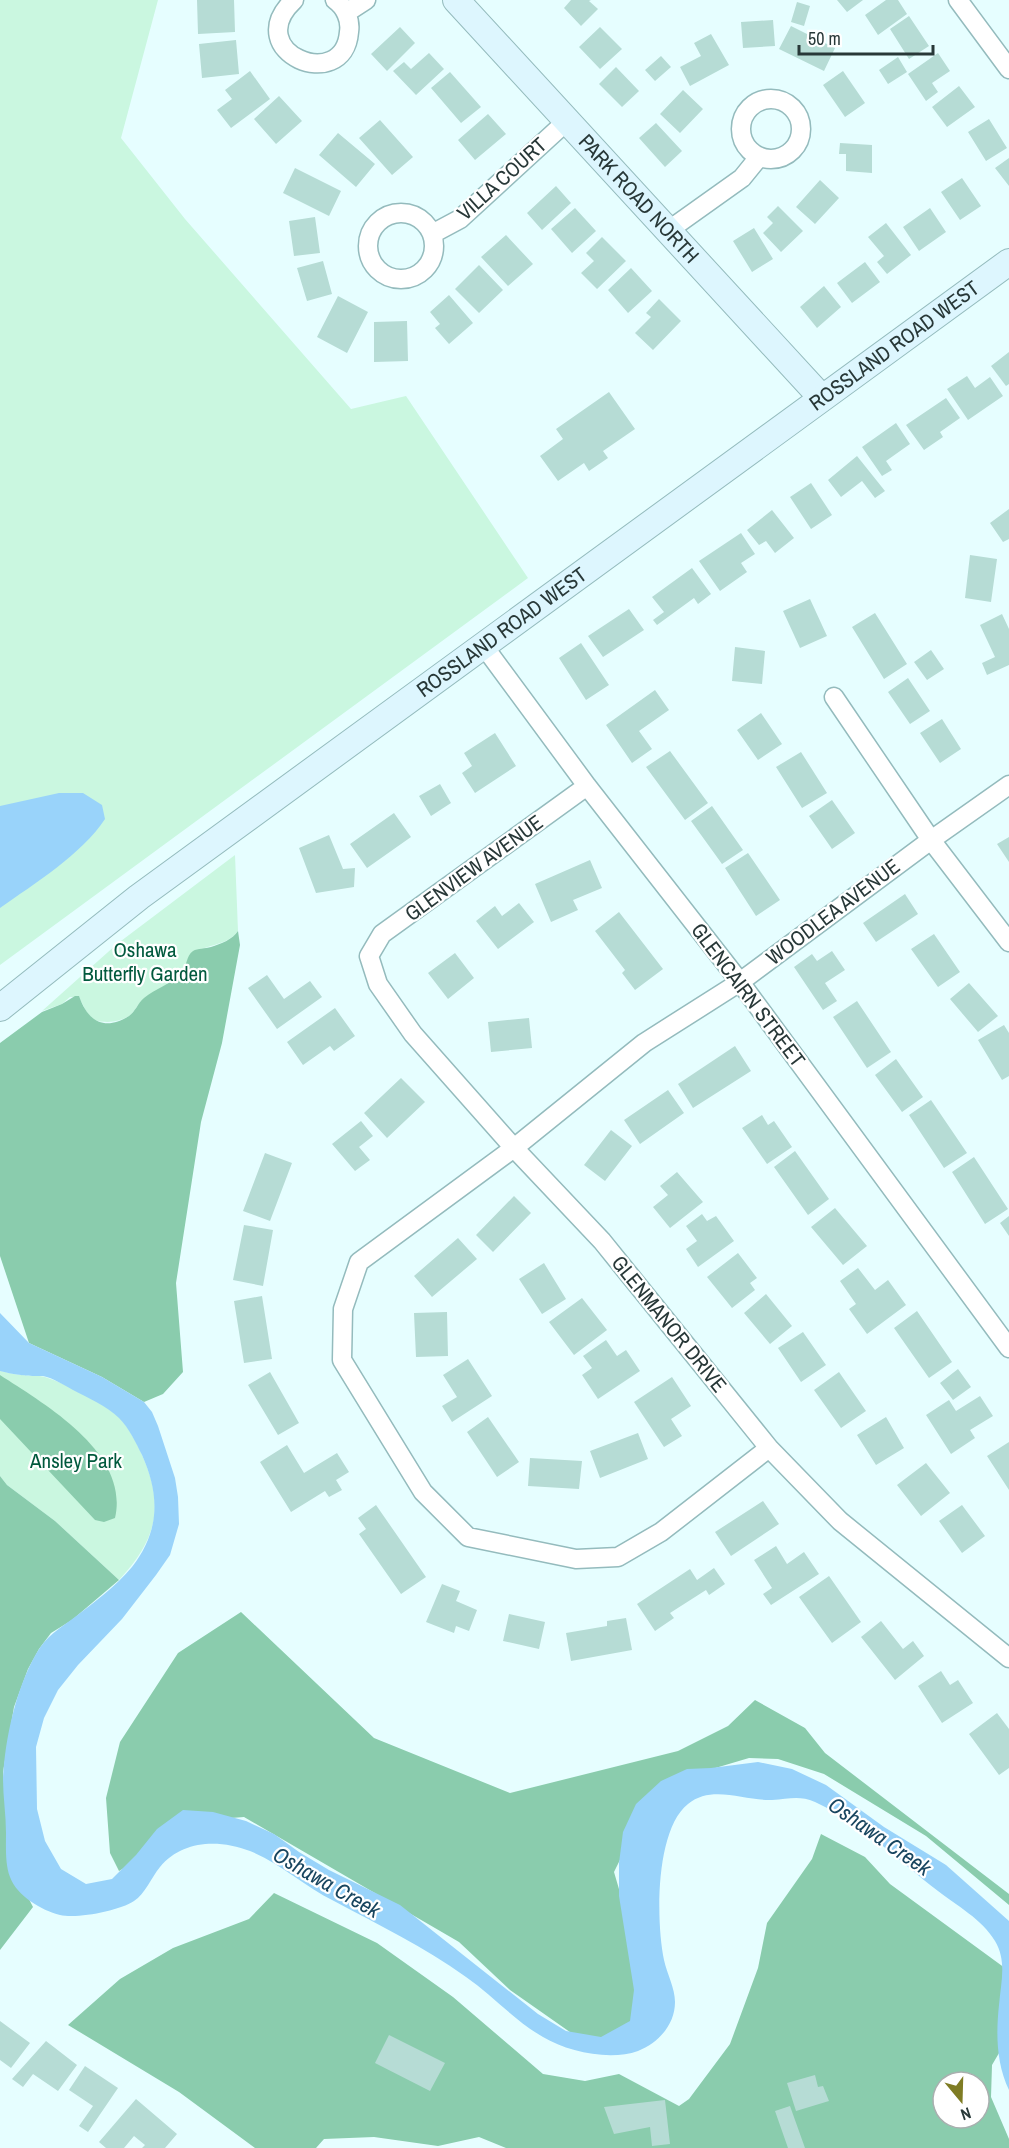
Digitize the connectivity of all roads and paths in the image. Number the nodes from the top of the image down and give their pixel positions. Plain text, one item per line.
1 (294, 0) edge
2 (366, 0) edge
3 (456, 0) edge
4 (958, 0) edge
5 (340, 6) edge
6 (1009, 69) edge
7 (568, 120) junction
8 (759, 157) dead end
9 (669, 230) junction
10 (432, 234) dead end
11 (1009, 262) edge
12 (821, 397) junction
13 (483, 645) junction
14 (834, 697) dead end
15 (1009, 785) edge
16 (586, 786) junction
17 (931, 840) junction
18 (1009, 942) edge
19 (369, 956) joint
20 (740, 982) junction
21 (0, 1008) edge
22 (514, 1149) junction
23 (1009, 1348) edge
24 (769, 1448) junction
25 (1009, 1658) edge

1 - 5 street
2 - 5 street
3 - 7 main road, PARK ROAD NORTH
4 - 6 street
7 - 9 main road, PARK ROAD NORTH
7 - 10 street, VILLA COURT
8 - 9 street
9 - 12 main road, PARK ROAD NORTH
11 - 12 main road, ROSSLAND ROAD WEST
12 - 13 main road, ROSSLAND ROAD WEST
13 - 16 street, GLENCAIRN STREET
13 - 21 main road, ROSSLAND ROAD WEST
14 - 17 street
15 - 17 street, WOODLEA AVENUE
16 - 19 street, GLENVIEW AVENUE
16 - 20 street, GLENCAIRN STREET
17 - 18 street
17 - 20 street, WOODLEA AVENUE
19 - 22 street, GLENMANOR DRIVE
20 - 22 street, WOODLEA AVENUE
20 - 23 street, GLENCAIRN STREET
22 - 24 street, GLENMANOR DRIVE
22 - 24 street, WOODLEA AVENUE
24 - 25 street, GLENMANOR DRIVE

